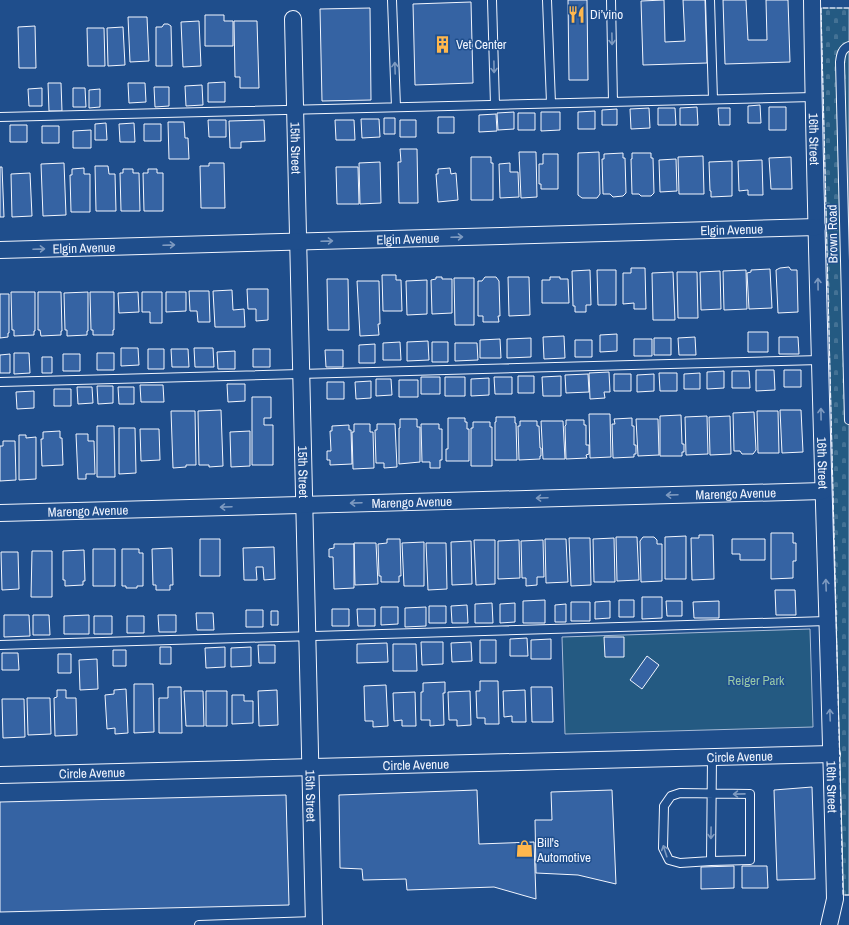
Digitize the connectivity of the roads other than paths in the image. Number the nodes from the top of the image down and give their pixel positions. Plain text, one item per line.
1 (392, 0) edge
2 (492, 0) edge
3 (547, 0) edge
4 (611, 0) edge
5 (710, 0) edge
6 (812, 0) edge
7 (293, 19) dead end
8 (847, 47) edge
9 (813, 97) junction
10 (713, 100) junction
11 (613, 102) junction
12 (551, 103) junction
13 (495, 105) junction
14 (396, 107) junction
15 (295, 109) junction
16 (0, 117) edge
17 (816, 227) junction
18 (298, 242) junction
19 (0, 250) edge
20 (820, 360) junction
21 (301, 373) junction
22 (0, 382) edge
23 (849, 420) edge
24 (823, 491) junction
25 (304, 505) junction
26 (0, 513) edge
27 (827, 622) junction
28 (307, 636) junction
29 (0, 645) edge
30 (832, 754) junction
31 (712, 757) junction
32 (310, 768) junction
33 (0, 775) edge
34 (712, 794) junction
35 (711, 861) junction
36 (314, 923) edge
37 (199, 925) edge
38 (829, 925) edge

14 -> 1 lane
2 -> 13 lane
3 - 12 lane
4 -> 11 lane
5 - 10 lane
6 - 9 street, 16th Street
7 - 15 street, 15th Street
8 - 23 lane, Brown Road
9 - 10 lane
9 - 17 street, 16th Street
10 - 11 lane
11 - 12 lane
12 - 13 lane
13 - 14 lane
14 - 15 lane
15 - 16 lane
15 - 18 street, 15th Street
18 -> 17 street, Elgin Avenue
20 -> 17 street, 16th Street
19 -> 18 street, Elgin Avenue
18 - 21 street, 15th Street
20 - 21 lane
24 -> 20 street, 16th Street
21 - 22 lane
21 - 25 street, 15th Street
24 -> 25 street, Marengo Avenue
27 -> 24 street, 16th Street
25 -> 26 street, Marengo Avenue
25 - 28 street, 15th Street
27 - 28 lane
30 -> 27 street, 16th Street
28 - 29 lane
28 - 32 street, 15th Street
30 - 31 street, Circle Avenue
30 - 38 street, 16th Street
31 - 32 street, Circle Avenue
31 - 34 lane
32 - 33 street, Circle Avenue
32 - 36 street, 15th Street
34 -> 35 lane
35 -> 34 lane
35 -> 34 lane
36 - 37 lane

